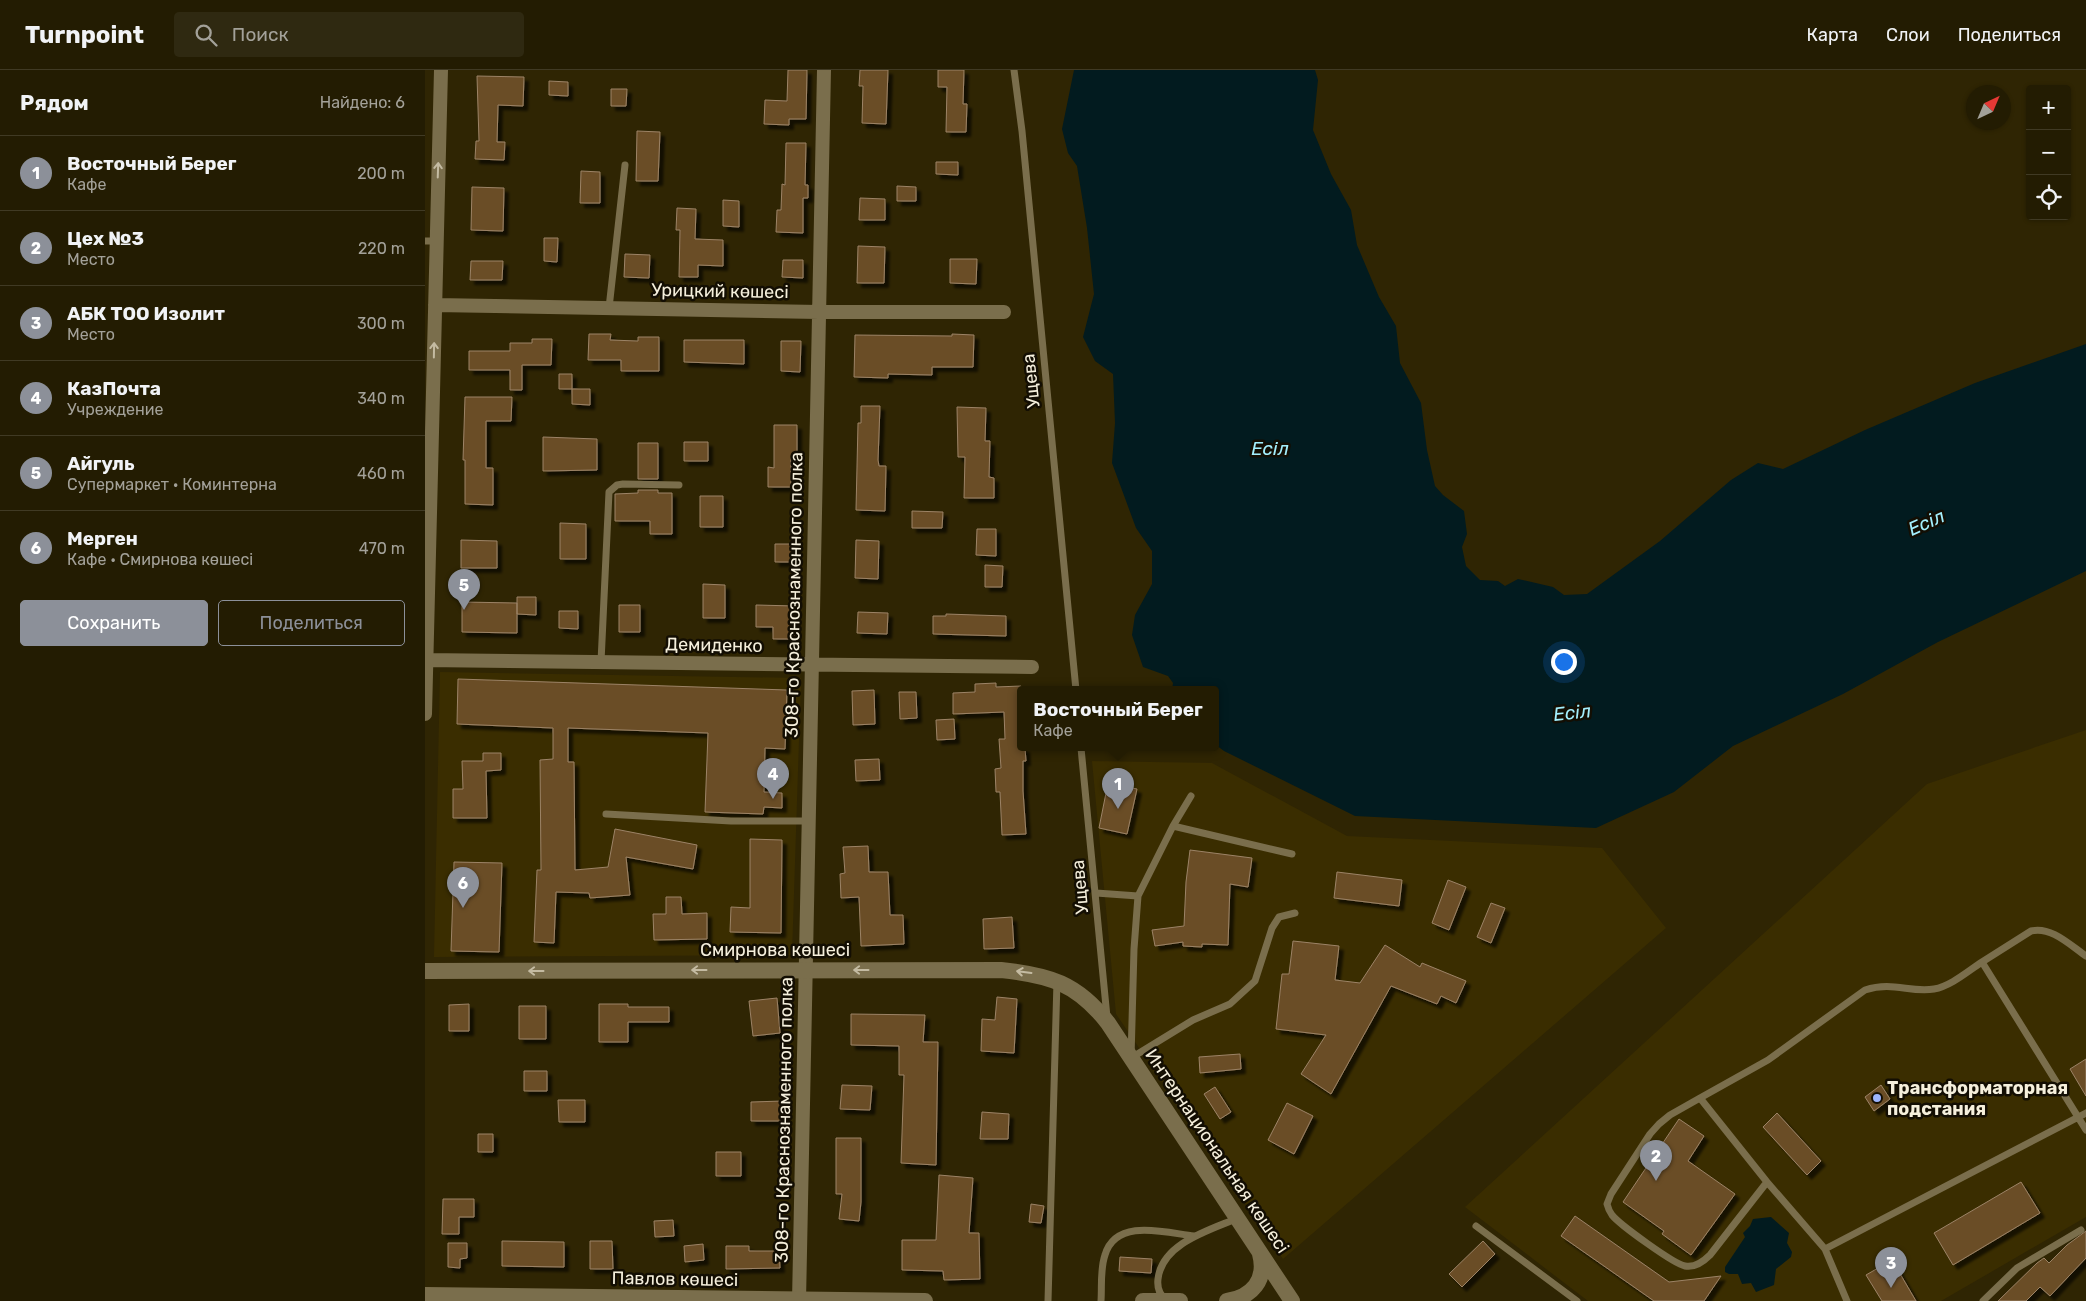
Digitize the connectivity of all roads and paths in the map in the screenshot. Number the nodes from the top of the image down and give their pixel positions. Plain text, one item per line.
1 (441, 70) edge
2 (824, 70) edge
3 (1014, 70) edge
4 (625, 165) dead end
5 (431, 191) edge
6 (431, 241) edge
7 (435, 305) junction
8 (609, 308) junction
9 (819, 312) junction
10 (1004, 312) dead end
11 (428, 485) edge
12 (679, 485) dead end
13 (426, 660) edge
14 (601, 662) junction
15 (812, 665) junction
16 (1032, 667) dead end
17 (1076, 686) edge
18 (425, 714) edge
19 (1081, 751) edge
20 (1191, 796) dead end
21 (606, 814) dead end
22 (808, 821) junction
23 (1173, 826) junction
24 (1292, 854) dead end
25 (1095, 893) junction
26 (1138, 896) junction
27 (1295, 913) dead end
28 (2086, 956) edge
29 (1982, 962) junction
30 (805, 970) junction
31 (425, 971) edge
32 (1057, 981) junction
33 (1108, 1023) junction
34 (1131, 1058) junction
35 (1700, 1098) junction
36 (2086, 1113) edge
37 (2077, 1118) junction
38 (2086, 1130) edge
39 (1767, 1182) junction
40 (1238, 1218) junction
41 (1476, 1226) dead end
42 (2081, 1230) dead end
43 (1194, 1236) junction
44 (1825, 1249) junction
45 (1260, 1251) junction
46 (425, 1295) edge
47 (799, 1301) edge
48 (925, 1301) edge
49 (1048, 1301) edge
50 (1101, 1301) edge
51 (1143, 1301) edge
52 (1167, 1301) edge
53 (1180, 1301) edge
54 (1227, 1301) edge
55 (1292, 1301) edge
56 (1577, 1301) edge
57 (1847, 1301) edge
58 (1983, 1301) edge

5 -> 1 street
2 - 9 street, 308-го Краснознаменного полка
3 - 17 lane, Ущева
4 - 8 lane
5 - 6 street
6 - 7 street
7 - 8 street, Урицкий көшесі
11 -> 7 street
8 - 9 street, Урицкий көшесі
9 - 10 street, Урицкий көшесі
9 - 15 street, 308-го Краснознаменного полка
11 - 13 street
12 - 14 lane
13 - 14 street, Демиденко
13 - 18 street
14 - 15 street, Демиденко
15 - 16 street, Демиденко
15 - 22 street, 308-го Краснознаменного полка
19 - 25 lane, Ущева
20 - 23 lane
21 - 22 lane
22 - 30 street, 308-го Краснознаменного полка
23 - 24 lane
23 - 26 lane
25 - 26 lane
25 - 33 lane, Ущева
26 - 34 lane
27 - 34 lane
28 - 29 lane
29 - 35 lane
29 - 37 lane
30 -> 31 street, Смирнова көшесі
32 -> 30 street, Смирнова көшесі
30 - 47 street, 308-го Краснознаменного полка
32 - 33 street, Смирнова көшесі
32 - 49 lane
33 - 34 street, Интернациональная көшесі
34 - 40 street, Интернациональная көшесі
35 - 39 lane
35 - 39 lane
36 - 37 lane
37 - 38 lane
37 - 44 lane
39 - 44 lane
40 - 43 lane
40 - 45 street, Интернациональная көшесі
41 - 56 lane
42 - 58 lane
43 - 50 lane
43 - 52 lane
44 - 57 lane
45 - 54 street
45 - 55 street, Интернациональная көшесі
46 - 47 street, Павлов көшесі
47 - 48 street, Павлов көшесі
51 - 52 street
52 - 53 street

